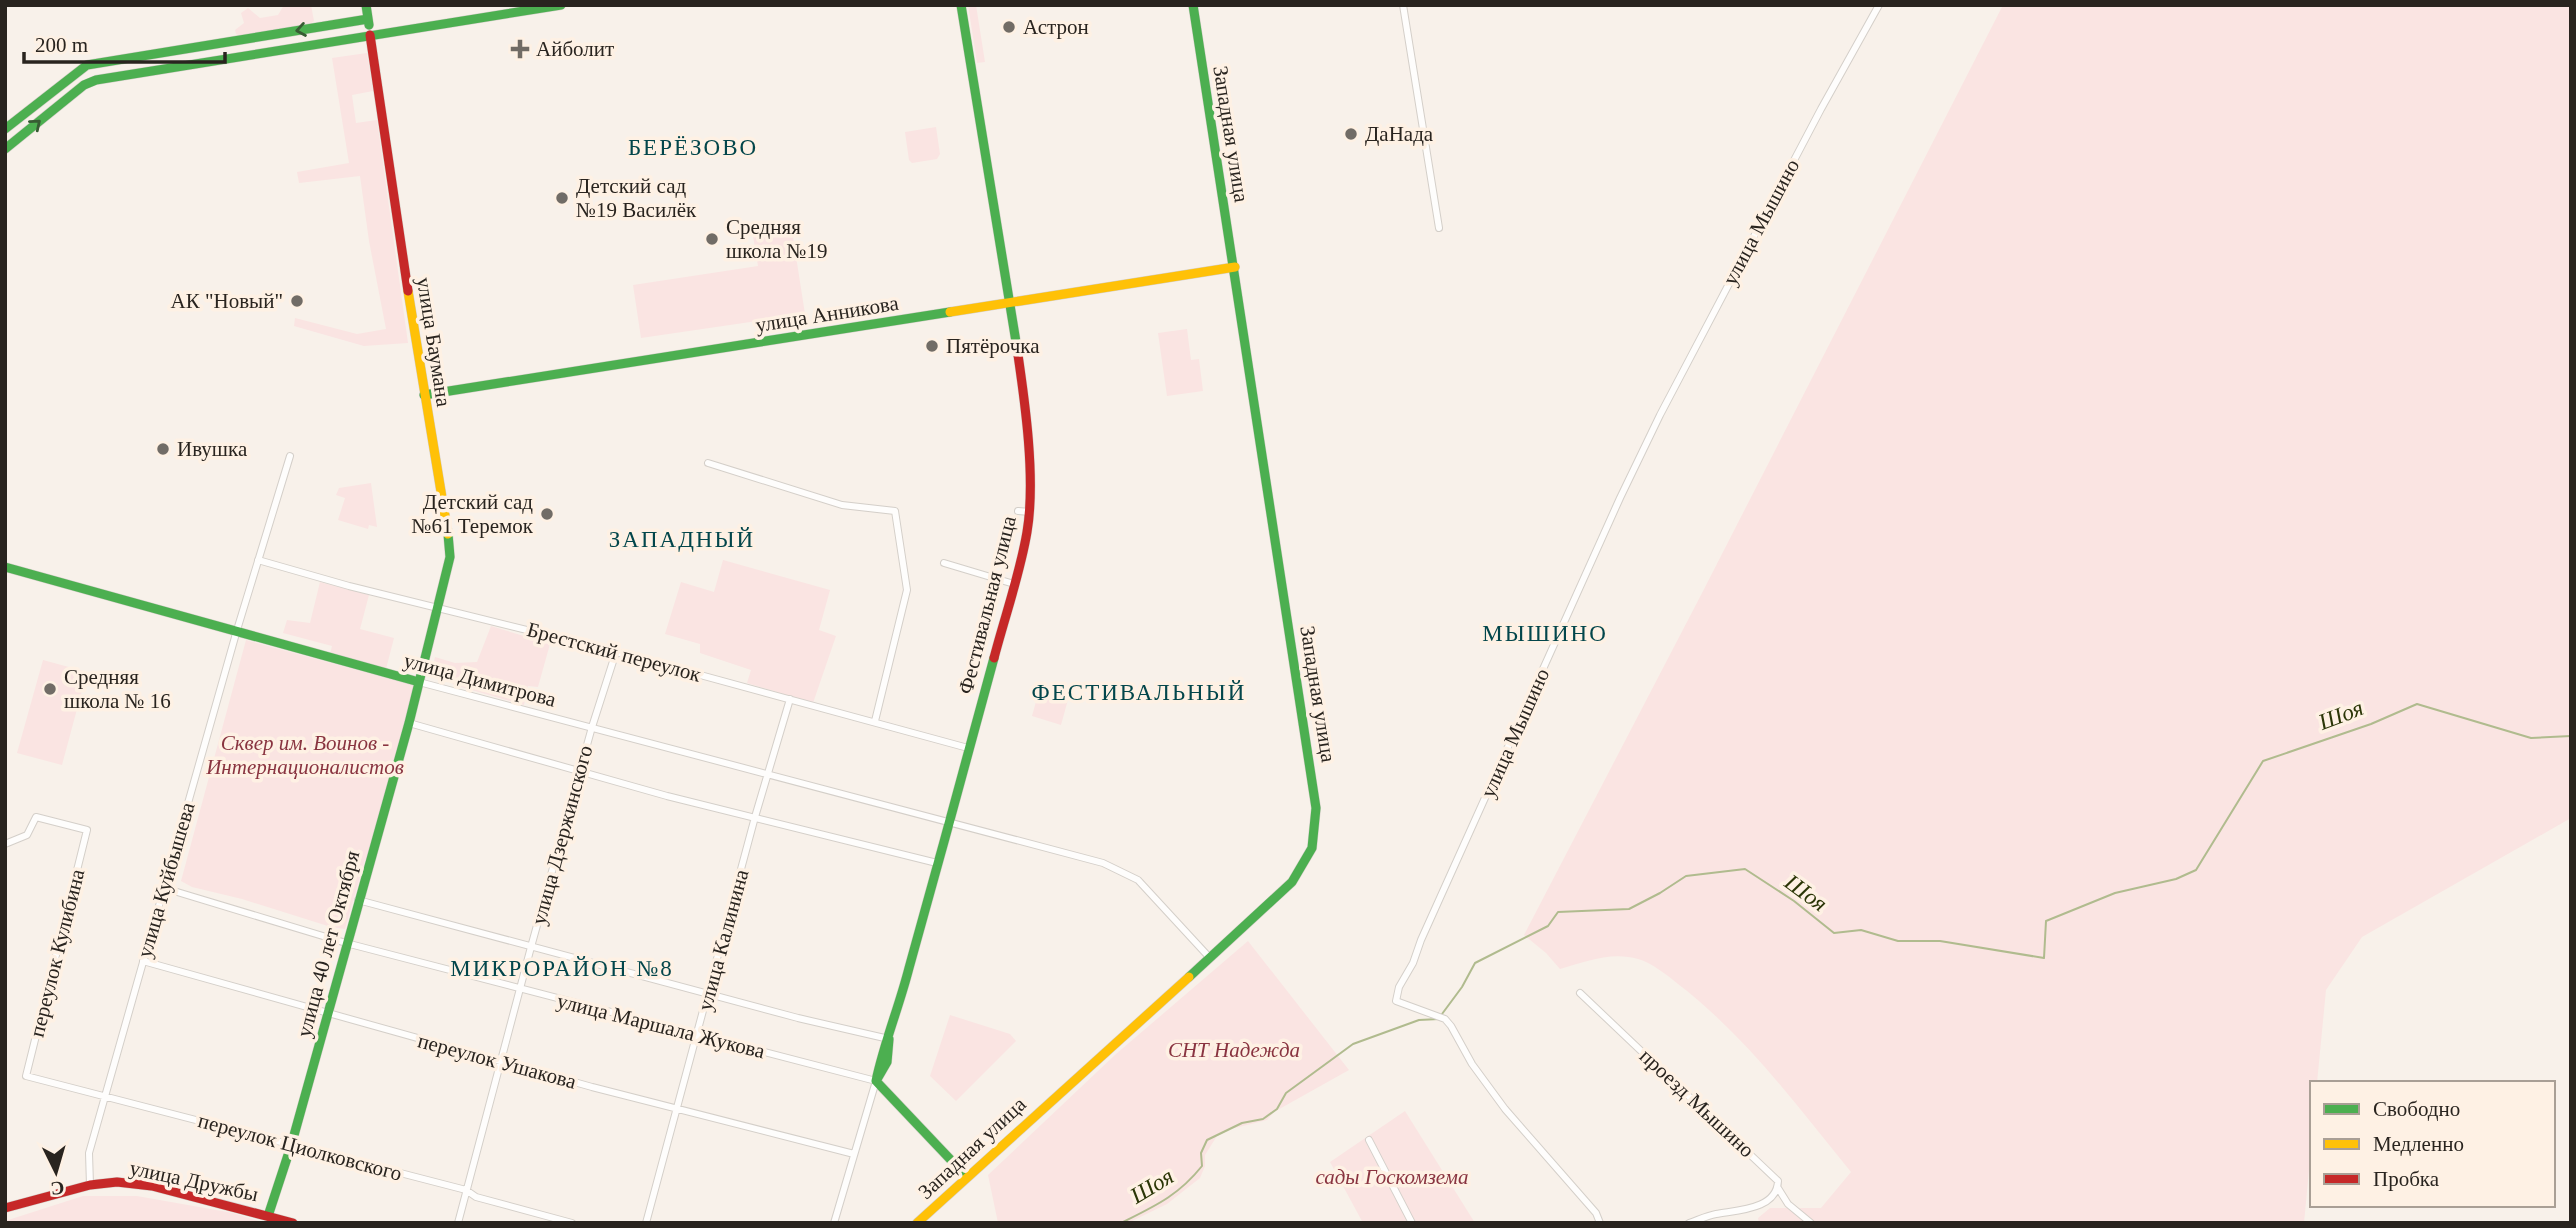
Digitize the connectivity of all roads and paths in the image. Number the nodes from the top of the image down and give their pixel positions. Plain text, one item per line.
1 (366, 5) edge
2 (561, 5) edge
3 (961, 5) edge
4 (1193, 5) edge
5 (1402, 5) edge
6 (1879, 5) edge
7 (368, 19) junction
8 (370, 35) junction
9 (240, 40) junction
10 (242, 56) junction
11 (57, 87) junction
12 (66, 99) junction
13 (5, 130) edge
14 (5, 149) edge
15 (1439, 228) dead end
16 (1235, 267) junction
17 (1011, 302) junction
18 (424, 395) junction
19 (290, 456) dead end
20 (708, 463) dead end
21 (1018, 510) dead end
22 (1030, 512) junction
23 (258, 560) junction
24 (944, 563) dead end
25 (5, 567) edge
26 (1014, 584) junction
27 (438, 607) junction
28 (237, 630) junction
29 (616, 652) junction
30 (419, 682) junction
31 (790, 699) junction
32 (875, 721) junction
33 (409, 723) junction
34 (592, 727) junction
35 (968, 748) junction
36 (580, 771) junction
37 (768, 773) junction
38 (755, 817) junction
39 (947, 821) junction
40 (7, 844) edge
41 (5, 853) edge
42 (937, 863) junction
43 (164, 888) junction
44 (358, 900) junction
45 (346, 943) junction
46 (531, 947) junction
47 (1209, 957) junction
48 (143, 961) junction
49 (519, 990) junction
50 (1580, 993) dead end
51 (708, 995) junction
52 (327, 1013) junction
53 (699, 1034) junction
54 (889, 1039) junction
55 (500, 1061) junction
56 (26, 1076) joint
57 (876, 1081) junction
58 (106, 1095) junction
59 (678, 1107) junction
60 (1369, 1140) dead end
61 (291, 1146) junction
62 (854, 1154) junction
63 (967, 1177) junction
64 (90, 1185) junction
65 (1778, 1188) junction
66 (466, 1190) junction
67 (5, 1208) edge
68 (268, 1216) junction
69 (293, 1223) edge
70 (458, 1223) edge
71 (572, 1223) edge
72 (646, 1223) edge
73 (834, 1223) edge
74 (917, 1223) edge
75 (1412, 1223) edge
76 (1600, 1223) edge
77 (1689, 1223) edge
78 (1811, 1223) edge

1 - 7 street, улица Баумана
2 - 8 street
3 - 17 street, Фестивальная улица
4 - 16 street, Западная улица
5 - 15 street
6 - 76 street, улица Мышино
7 - 8 street, улица Баумана
7 -> 9 street
8 - 10 street
8 - 18 street, улица Баумана
9 - 10 street
9 - 11 street
10 - 12 street
11 - 12 street
11 - 13 street
14 -> 12 street
16 - 17 street, улица Анникова
16 - 47 street, Западная улица
17 - 18 street, улица Анникова
17 - 22 street, Фестивальная улица
18 - 27 street, улица Баумана
19 - 23 street, улица Куйбышева
20 - 32 street
21 - 22 street
22 - 26 street, Фестивальная улица
23 - 27 street, Брестский переулок
23 - 28 street, улица Куйбышева
24 - 26 street
25 - 28 street, улица Димитрова
26 - 35 street, Фестивальная улица
27 - 29 street, Брестский переулок
27 - 30 street, улица Баумана
28 - 30 street, улица Димитрова
28 - 43 street, улица Куйбышева
29 - 31 street, Брестский переулок
29 - 34 street, улица Дзержинского
30 - 33 street, улица 40 лет Октября
30 - 34 street, улица Димитрова
31 - 32 street, Брестский переулок
31 - 37 street, улица Калинина
32 - 35 street, Брестский переулок
33 - 36 street
33 - 44 street, улица 40 лет Октября
34 - 36 street, улица Дзержинского
34 - 37 street, улица Димитрова
35 - 39 street, Фестивальная улица
36 - 38 street
36 - 46 street, улица Дзержинского
37 - 38 street, улица Калинина
37 - 39 street, улица Димитрова
38 - 42 street
38 - 51 street, улица Калинина
39 - 42 street, Фестивальная улица
39 - 47 street, улица Димитрова
40 - 41 street
40 - 56 street, переулок Кулибина
42 - 54 street, Фестивальная улица
43 - 45 street, улица Маршала Жукова
43 - 48 street, улица Куйбышева
44 - 45 street, улица 40 лет Октября
44 - 46 street
45 - 49 street, улица Маршала Жукова
45 - 52 street, улица 40 лет Октября
46 - 49 street, улица Дзержинского
46 - 51 street
47 - 63 street, Западная улица
48 - 52 street, переулок Ушакова
48 - 58 street, улица Куйбышева
49 - 53 street, улица Маршала Жукова
49 - 55 street, улица Дзержинского
50 - 65 street, проезд Мышино
51 - 53 street, улица Калинина
51 - 54 street
52 - 55 street, переулок Ушакова
52 - 61 street, улица 40 лет Октября
53 - 57 street, улица Маршала Жукова
53 - 59 street, улица Калинина
54 - 57 street, Фестивальная улица
55 - 59 street, переулок Ушакова
55 - 66 street, улица Дзержинского
56 - 58 street, переулок Циолковского
57 - 62 street, Фестивальная улица
57 - 63 street
58 - 61 street, переулок Циолковского
58 - 64 street, улица Куйбышева
59 - 62 street, переулок Ушакова
59 - 72 street, улица Калинина
60 - 75 street
61 - 66 street, переулок Циолковского
61 - 68 street, улица 40 лет Октября
62 - 73 street, Фестивальная улица
63 - 74 street, Западная улица
64 - 67 street, улица Дружбы
64 - 68 street, улица Дружбы
65 - 77 street
65 - 78 street, проезд Мышино
66 - 70 street, улица Дзержинского
66 - 71 street, переулок Циолковского
68 - 69 street, улица Дружбы

